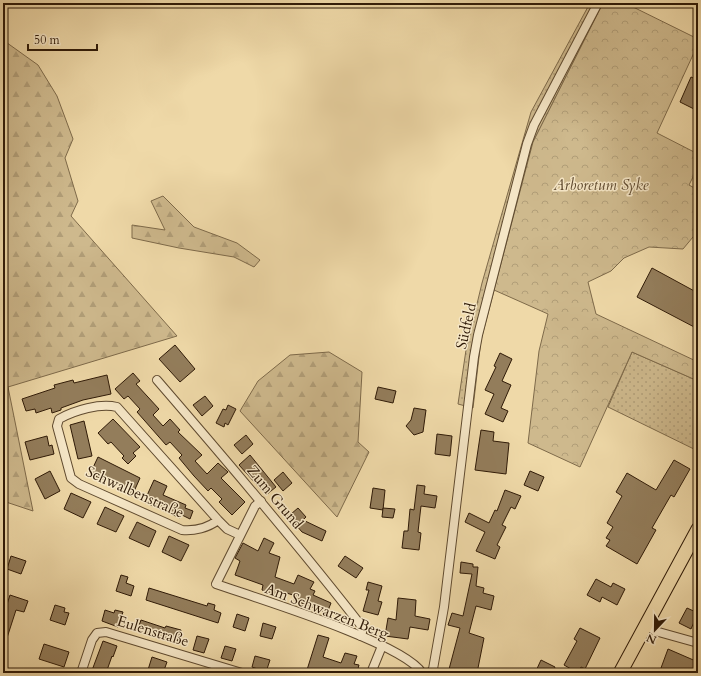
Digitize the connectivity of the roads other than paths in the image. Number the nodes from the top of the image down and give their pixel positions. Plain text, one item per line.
1 (598, 3) edge
2 (157, 380) dead end
3 (261, 501) junction
4 (218, 520) junction
5 (698, 529) edge
6 (240, 535) junction
7 (3, 582) edge
8 (3, 586) edge
9 (646, 625) junction
10 (361, 636) junction
11 (698, 643) edge
12 (382, 646) junction
13 (81, 673) edge
14 (242, 673) edge
15 (370, 673) edge
16 (422, 673) edge
17 (430, 673) edge
18 (620, 673) edge

1 - 17 street, Südfeld
2 - 3 street, Zum Grund
3 - 6 street
3 - 10 street, Zum Grund
4 - 4 street, Schwalbenstraße
4 - 6 street, Schwalbenstraße
5 - 9 main road
6 - 10 street, Am Schwarzen Berg
7 - 8 street
9 - 11 street
9 - 18 main road
10 - 12 street, Am Schwarzen Berg
12 - 15 street
12 - 16 street, Am Schwarzen Berg
13 - 14 street, Eulenstraße

